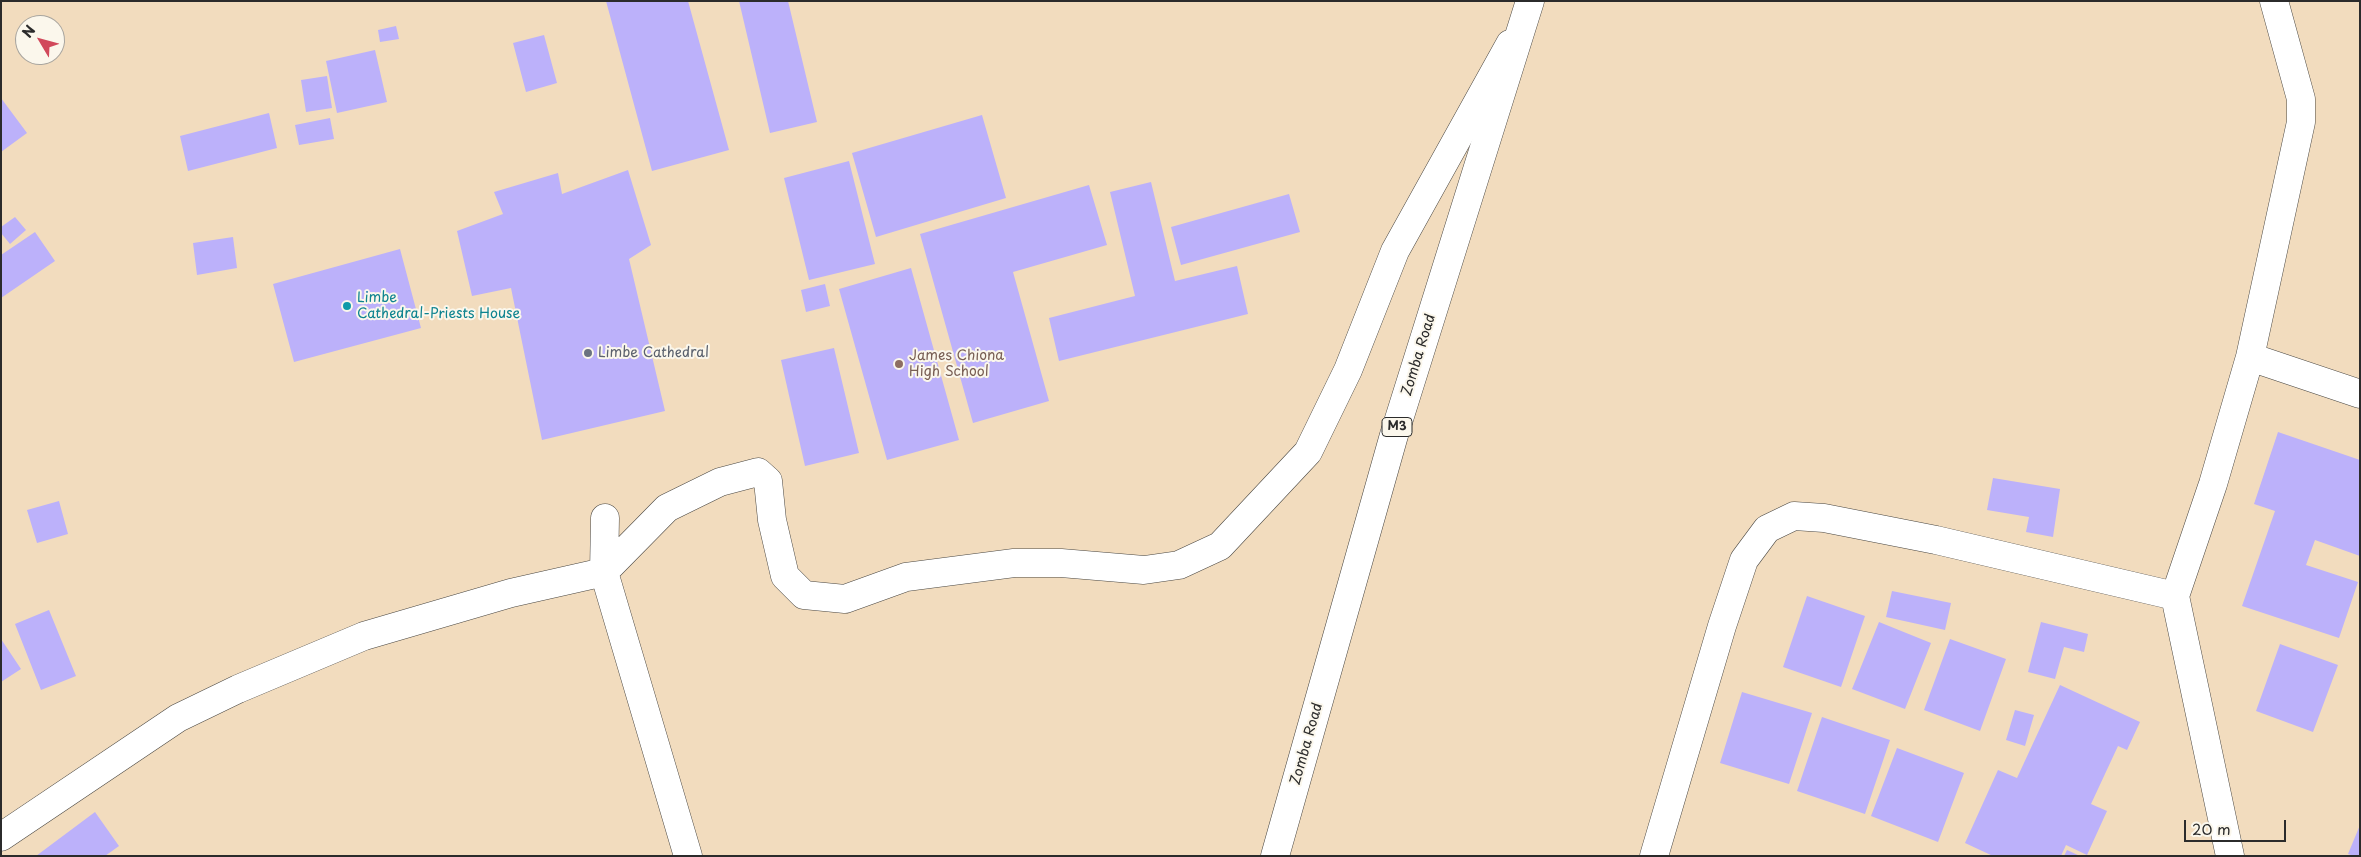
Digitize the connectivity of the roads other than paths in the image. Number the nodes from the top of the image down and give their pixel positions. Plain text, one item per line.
1 (2274, 1) edge
2 (1527, 9) edge
3 (2250, 357) junction
4 (2360, 394) edge
5 (605, 518) dead end
6 (604, 572) junction
7 (2175, 596) junction
8 (1, 838) edge
9 (688, 856) edge
10 (1275, 856) edge
11 (1654, 856) edge
12 (2230, 856) edge

1 - 3 main road
2 - 6 main road
2 - 10 main road, Zomba Road / M3
3 - 4 main road
3 - 7 main road
5 - 6 main road
6 - 8 main road
6 - 9 main road
7 - 11 main road
7 - 12 main road

